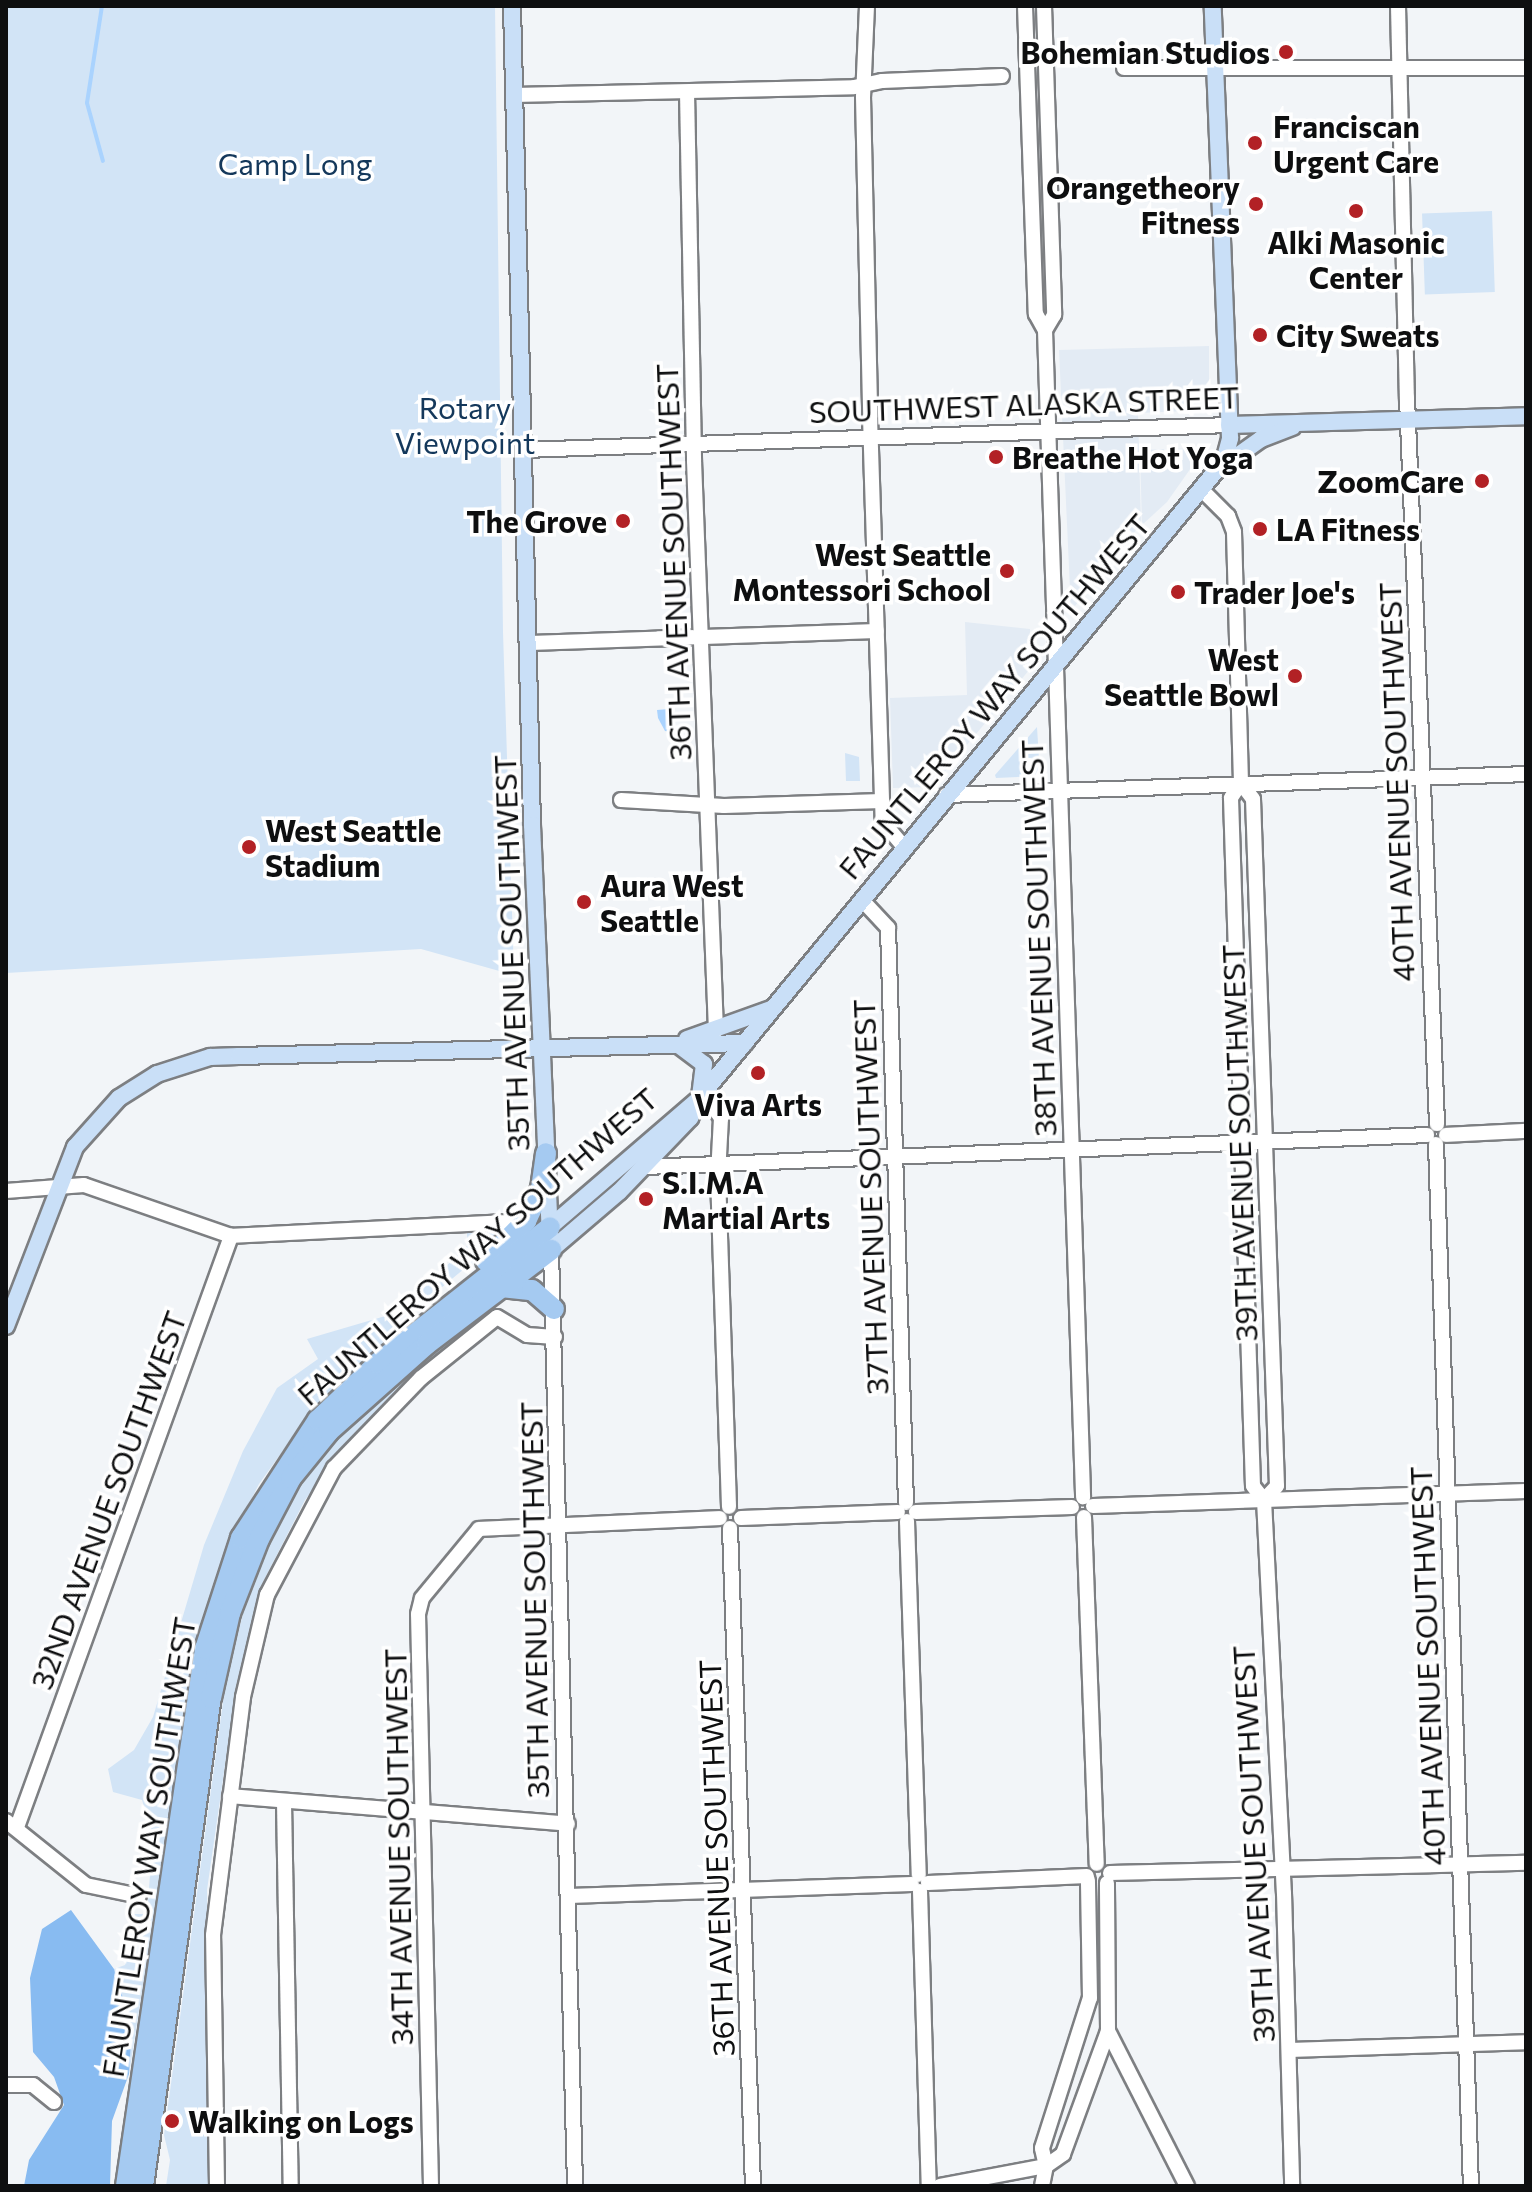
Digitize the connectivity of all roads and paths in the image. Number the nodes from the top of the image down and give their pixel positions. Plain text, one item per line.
1 (512, 6) edge
2 (867, 6) edge
3 (1025, 6) edge
4 (1044, 6) edge
5 (1213, 6) edge
6 (1398, 6) edge
7 (1214, 66) junction
8 (1124, 68) dead end
9 (1399, 68) junction
10 (1526, 68) edge
11 (1002, 76) dead end
12 (866, 84) junction
13 (687, 92) junction
14 (514, 95) junction
15 (1045, 330) junction
16 (1526, 416) edge
17 (1408, 419) junction
18 (1320, 420) junction
19 (1229, 425) junction
20 (1046, 432) junction
21 (870, 438) junction
22 (694, 444) junction
23 (524, 450) junction
24 (1219, 470) junction
25 (1202, 490) junction
26 (877, 631) junction
27 (700, 637) junction
28 (530, 643) junction
29 (1056, 670) junction
30 (1526, 774) edge
31 (1422, 778) junction
32 (1241, 783) junction
33 (1060, 789) junction
34 (946, 795) junction
35 (621, 800) dead end
36 (882, 801) junction
37 (706, 803) junction
38 (905, 848) junction
39 (863, 901) junction
40 (776, 1007) junction
41 (712, 1038) junction
42 (745, 1043) junction
43 (670, 1045) junction
44 (540, 1048) junction
45 (702, 1095) junction
46 (1526, 1131) edge
47 (1436, 1134) junction
48 (1265, 1141) junction
49 (1242, 1142) junction
50 (1070, 1149) junction
51 (546, 1153) junction
52 (893, 1154) junction
53 (722, 1161) junction
54 (645, 1167) junction
55 (56, 1186) junction
56 (6, 1191) edge
57 (526, 1221) junction
58 (550, 1227) junction
59 (231, 1236) junction
60 (551, 1250) junction
61 (501, 1287) junction
62 (554, 1309) junction
63 (429, 1321) junction
64 (6, 1326) edge
65 (555, 1337) junction
66 (1526, 1491) edge
67 (1447, 1494) junction
68 (1264, 1500) junction
69 (1083, 1507) junction
70 (907, 1512) junction
71 (730, 1518) junction
72 (561, 1524) junction
73 (230, 1796) junction
74 (284, 1802) junction
75 (425, 1812) junction
76 (12, 1824) edge
77 (568, 1824) junction
78 (1526, 1863) edge
79 (1097, 1864) junction
80 (1459, 1865) junction
81 (1281, 1868) junction
82 (1087, 1878) junction
83 (1108, 1878) junction
84 (920, 1883) junction
85 (742, 1889) junction
86 (139, 1896) dead end
87 (569, 1896) junction
88 (1108, 2031) junction
89 (1526, 2042) edge
90 (1465, 2044) junction
91 (1289, 2050) junction
92 (6, 2085) edge
93 (54, 2102) dead end
94 (1046, 2166) junction
95 (126, 2186) edge
96 (143, 2186) edge
97 (217, 2186) edge
98 (291, 2186) edge
99 (431, 2186) edge
100 (575, 2186) edge
101 (753, 2186) edge
102 (929, 2186) edge
103 (940, 2186) edge
104 (1042, 2186) edge
105 (1187, 2186) edge
106 (1292, 2186) edge
107 (1471, 2186) edge

1 - 14 main road, 35TH AVENUE SOUTHWEST
2 - 12 street
3 - 15 street, 38TH AVENUE SOUTHWEST
4 - 15 street, 38TH AVENUE SOUTHWEST
5 - 7 main road, FAUNTLEROY WAY SOUTHWEST
6 - 9 street, 40TH AVENUE SOUTHWEST
7 - 8 street
7 - 9 street
7 - 19 main road, FAUNTLEROY WAY SOUTHWEST
9 - 10 street
9 - 17 street, 40TH AVENUE SOUTHWEST
11 - 12 street
12 - 13 street
12 - 21 street
13 - 14 street
13 - 22 street, 36TH AVENUE SOUTHWEST
14 - 23 main road, 35TH AVENUE SOUTHWEST
15 - 20 street, 38TH AVENUE SOUTHWEST
16 - 17 main road, SOUTHWEST ALASKA STREET
17 - 18 main road, SOUTHWEST ALASKA STREET
17 - 31 street, 40TH AVENUE SOUTHWEST
18 - 19 main road, SOUTHWEST ALASKA STREET
18 - 24 main road
19 - 20 street, SOUTHWEST ALASKA STREET
19 - 24 main road, FAUNTLEROY WAY SOUTHWEST
20 - 21 street, SOUTHWEST ALASKA STREET
20 - 29 street, 38TH AVENUE SOUTHWEST
21 - 22 street, SOUTHWEST ALASKA STREET
21 - 26 street
22 - 23 street, SOUTHWEST ALASKA STREET
22 - 27 street, 36TH AVENUE SOUTHWEST
23 - 28 main road, 35TH AVENUE SOUTHWEST
24 - 25 main road, FAUNTLEROY WAY SOUTHWEST
25 - 29 main road, FAUNTLEROY WAY SOUTHWEST
25 - 32 street, 39TH AVENUE SOUTHWEST
26 - 27 street
26 - 36 street
27 - 28 street
27 - 37 street, 36TH AVENUE SOUTHWEST
28 - 44 main road, 35TH AVENUE SOUTHWEST
29 - 33 street, 38TH AVENUE SOUTHWEST
29 - 34 main road, FAUNTLEROY WAY SOUTHWEST
30 - 31 street
31 - 32 street
31 - 47 street, 40TH AVENUE SOUTHWEST
32 - 33 street
32 - 48 street, 39TH AVENUE SOUTHWEST
32 - 49 street, 39TH AVENUE SOUTHWEST
33 - 34 street
33 - 50 street, 38TH AVENUE SOUTHWEST
34 - 38 main road, FAUNTLEROY WAY SOUTHWEST
35 - 37 street
36 - 37 street
36 - 38 street
37 - 41 street, 36TH AVENUE SOUTHWEST
38 - 39 main road, FAUNTLEROY WAY SOUTHWEST
39 - 40 main road, FAUNTLEROY WAY SOUTHWEST
39 - 52 street, 37TH AVENUE SOUTHWEST
40 - 41 main road
40 - 42 main road, FAUNTLEROY WAY SOUTHWEST
41 - 42 main road
41 - 43 main road
42 - 45 main road, FAUNTLEROY WAY SOUTHWEST
43 - 44 main road
43 - 45 main road
44 - 51 main road, 35TH AVENUE SOUTHWEST
44 - 55 main road
45 - 53 street, 36TH AVENUE SOUTHWEST
45 - 54 main road, FAUNTLEROY WAY SOUTHWEST
45 - 58 main road, FAUNTLEROY WAY SOUTHWEST
46 - 47 street
47 - 48 street
47 - 67 street, 40TH AVENUE SOUTHWEST
48 - 49 street
48 - 68 street, 39TH AVENUE SOUTHWEST
49 - 50 street
49 - 68 street, 39TH AVENUE SOUTHWEST
50 - 52 street
50 - 69 street, 38TH AVENUE SOUTHWEST
51 - 57 highway
51 - 58 main road, 35TH AVENUE SOUTHWEST
52 - 53 street
52 - 70 street, 37TH AVENUE SOUTHWEST
53 - 54 street
53 - 71 street, 36TH AVENUE SOUTHWEST
54 - 60 main road, FAUNTLEROY WAY SOUTHWEST
55 - 56 street
55 - 59 street
55 - 64 main road
57 - 59 street
57 - 63 highway
58 - 60 main road, 35TH AVENUE SOUTHWEST
58 - 63 highway, FAUNTLEROY WAY SOUTHWEST
59 - 76 street, 32ND AVENUE SOUTHWEST
60 - 61 highway, FAUNTLEROY WAY SOUTHWEST
60 - 62 street, 35TH AVENUE SOUTHWEST
61 - 62 highway
61 - 96 highway, FAUNTLEROY WAY SOUTHWEST
62 - 65 street, 35TH AVENUE SOUTHWEST
63 - 95 highway, FAUNTLEROY WAY SOUTHWEST
65 - 72 street, 35TH AVENUE SOUTHWEST
65 - 73 street, FAUNTLEROY WAY SOUTHWEST
66 - 67 street
67 - 68 street
67 - 80 street, 40TH AVENUE SOUTHWEST
68 - 69 street
68 - 81 street, 39TH AVENUE SOUTHWEST
69 - 70 street
69 - 79 street, 38TH AVENUE SOUTHWEST
70 - 71 street
70 - 84 street, 37TH AVENUE SOUTHWEST
71 - 72 street
71 - 85 street, 36TH AVENUE SOUTHWEST
72 - 75 street, 34TH AVENUE SOUTHWEST
72 - 77 street, 35TH AVENUE SOUTHWEST
73 - 74 street
73 - 97 street, FAUNTLEROY WAY SOUTHWEST
74 - 75 street
74 - 98 street
75 - 77 street
75 - 99 street, 34TH AVENUE SOUTHWEST
76 - 86 street
77 - 87 street, 35TH AVENUE SOUTHWEST
78 - 80 street
79 - 82 street
79 - 83 street
80 - 81 street
80 - 90 street, 40TH AVENUE SOUTHWEST
81 - 83 street
81 - 91 street, 39TH AVENUE SOUTHWEST
82 - 83 street
82 - 84 street
82 - 94 street
83 - 88 street
84 - 85 street
84 - 102 street, 37TH AVENUE SOUTHWEST
85 - 87 street
85 - 101 street, 36TH AVENUE SOUTHWEST
87 - 100 street, 35TH AVENUE SOUTHWEST
88 - 94 street
88 - 105 street
89 - 90 street
90 - 91 street
90 - 107 street, 40TH AVENUE SOUTHWEST
91 - 106 street, 39TH AVENUE SOUTHWEST
92 - 93 street
94 - 103 street
94 - 104 street

